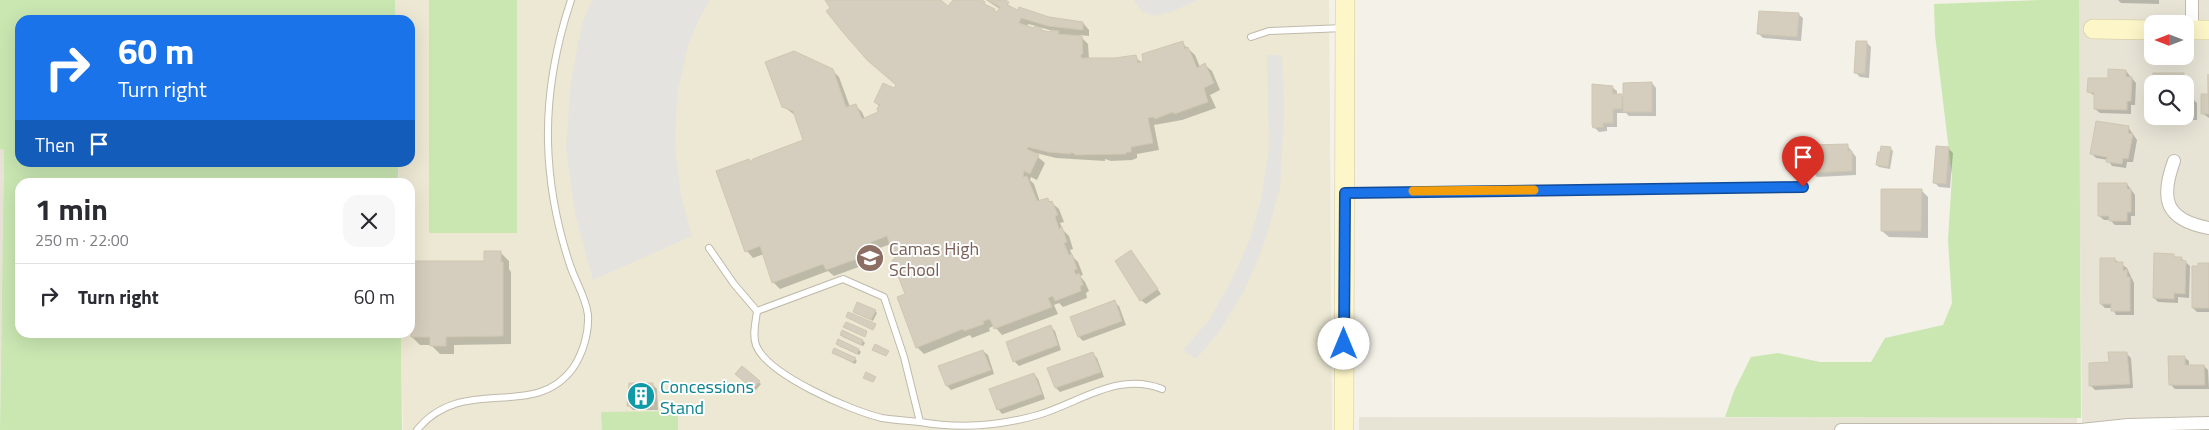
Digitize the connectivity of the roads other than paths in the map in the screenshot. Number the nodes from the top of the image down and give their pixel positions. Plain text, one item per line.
1 (571, 0) edge
2 (1345, 0) edge
3 (2192, 0) edge
4 (1345, 28) junction
5 (2093, 29) dead end
6 (2144, 30) edge
7 (2195, 30) edge
8 (1251, 37) dead end
9 (2174, 161) dead end
10 (1803, 187) dead end
11 (1345, 193) junction
12 (2209, 228) edge
13 (709, 248) dead end
14 (758, 311) junction
15 (1162, 389) dead end
16 (920, 422) junction
17 (2209, 423) edge
18 (1344, 429) edge
19 (417, 430) edge
20 (1841, 430) edge

1 - 19 lane
2 - 4 street
3 - 7 street
4 - 8 lane
4 - 11 street
5 - 6 street
9 - 12 street
10 - 11 lane
11 - 18 street
13 - 14 lane
14 - 16 lane
14 - 16 lane
15 - 16 lane
17 - 20 street

